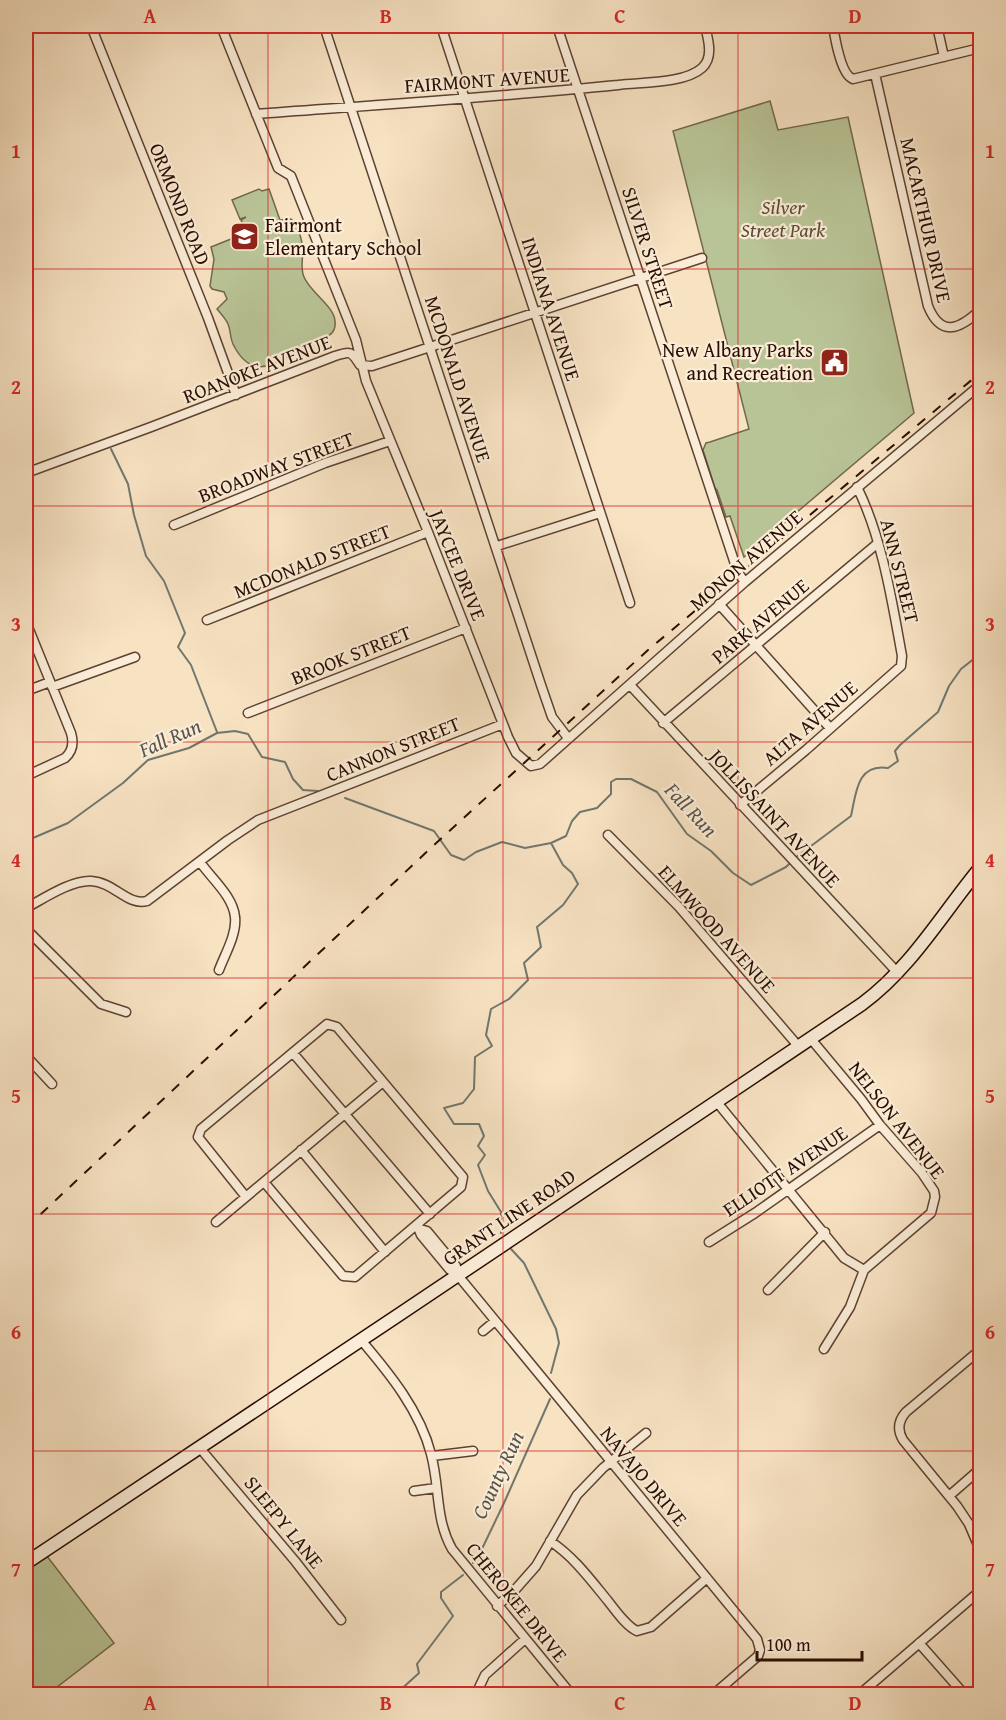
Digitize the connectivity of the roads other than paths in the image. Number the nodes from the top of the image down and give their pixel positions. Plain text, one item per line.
1 (91, 26) edge
2 (221, 26) edge
3 (324, 26) edge
4 (441, 26) edge
5 (557, 26) edge
6 (705, 26) edge
7 (833, 26) edge
8 (937, 26) edge
9 (981, 48) edge
10 (944, 57) junction
11 (875, 74) junction
12 (578, 90) junction
13 (465, 98) junction
14 (351, 107) junction
15 (256, 114) junction
16 (702, 258) dead end
17 (641, 278) junction
18 (981, 310) edge
19 (535, 312) junction
20 (430, 347) junction
21 (362, 365) junction
22 (981, 385) edge
23 (236, 395) junction
24 (390, 441) junction
25 (26, 472) edge
26 (857, 487) junction
27 (600, 513) junction
28 (174, 525) dead end
29 (428, 532) junction
30 (878, 543) junction
31 (497, 546) junction
32 (745, 582) junction
33 (630, 603) dead end
34 (719, 604) junction
35 (207, 620) dead end
36 (26, 622) edge
37 (466, 628) junction
38 (757, 646) junction
39 (135, 657) dead end
40 (901, 666) joint
41 (51, 685) junction
42 (630, 686) junction
43 (26, 691) edge
44 (248, 713) dead end
45 (663, 723) junction
46 (503, 724) junction
47 (830, 728) junction
48 (568, 738) junction
49 (537, 766) joint
50 (26, 776) edge
51 (740, 805) junction
52 (608, 835) dead end
53 (200, 862) junction
54 (981, 868) edge
55 (26, 908) edge
56 (26, 929) edge
57 (219, 970) dead end
58 (897, 972) junction
59 (126, 1012) dead end
60 (811, 1039) junction
61 (799, 1047) junction
62 (293, 1053) junction
63 (26, 1056) edge
64 (383, 1082) junction
65 (52, 1084) dead end
66 (716, 1101) junction
67 (345, 1114) junction
68 (880, 1125) junction
69 (301, 1150) junction
70 (264, 1182) junction
71 (788, 1188) junction
72 (246, 1197) junction
73 (430, 1214) junction
74 (216, 1222) dead end
75 (418, 1227) junction
76 (825, 1232) junction
77 (709, 1242) dead end
78 (385, 1252) junction
79 (864, 1270) junction
80 (456, 1274) junction
81 (768, 1290) dead end
82 (495, 1321) junction
83 (483, 1330) dead end
84 (361, 1340) junction
85 (824, 1349) dead end
86 (981, 1350) edge
87 (646, 1433) dead end
88 (199, 1447) junction
89 (473, 1451) dead end
90 (432, 1456) junction
91 (611, 1462) junction
92 (981, 1469) edge
93 (436, 1488) junction
94 (414, 1491) dead end
95 (949, 1496) junction
96 (550, 1541) junction
97 (981, 1550) edge
98 (26, 1563) edge
99 (707, 1578) junction
100 (981, 1592) edge
101 (497, 1606) junction
102 (341, 1620) dead end
103 (525, 1639) junction
104 (919, 1643) junction
105 (476, 1695) edge
106 (571, 1695) edge
107 (714, 1695) edge
108 (860, 1695) edge
109 (964, 1695) edge

1 - 23 street, ORMOND ROAD
2 - 15 street, JAYCEE DRIVE
3 - 14 street, MCDONALD AVENUE
4 - 13 street, INDIANA AVENUE
5 - 12 street, SILVER STREET
6 - 12 street, FAIRMONT AVENUE
7 - 11 street
8 - 10 street
9 - 10 street
10 - 11 street
11 - 18 street, MACARTHUR DRIVE
12 - 13 street, FAIRMONT AVENUE
12 - 17 street, SILVER STREET
13 - 14 street, FAIRMONT AVENUE
13 - 19 street, INDIANA AVENUE
14 - 15 street, FAIRMONT AVENUE
14 - 20 street, MCDONALD AVENUE
15 - 21 street, JAYCEE DRIVE
16 - 17 street
17 - 19 street
17 - 32 street, SILVER STREET
19 - 20 street
19 - 27 street, INDIANA AVENUE
20 - 21 street
20 - 31 street, MCDONALD AVENUE
21 - 23 street, ROANOKE AVENUE
21 - 24 street, JAYCEE DRIVE
22 - 26 street, MONON AVENUE
23 - 25 street, ROANOKE AVENUE
24 - 28 street, BROADWAY STREET
24 - 29 street, JAYCEE DRIVE
26 - 30 street, ANN STREET
26 - 32 street, MONON AVENUE
27 - 31 street
27 - 33 street, INDIANA AVENUE
29 - 35 street, MCDONALD STREET
29 - 37 street, JAYCEE DRIVE
30 - 38 street, PARK AVENUE
30 - 40 street, ANN STREET
31 - 48 street, MCDONALD AVENUE
32 - 34 street, MONON AVENUE
34 - 38 street
34 - 42 street, MONON AVENUE
36 - 41 street
37 - 44 street, BROOK STREET
37 - 46 street, JAYCEE DRIVE
38 - 45 street, PARK AVENUE
38 - 47 street
39 - 41 street
40 - 47 street, ALTA AVENUE
41 - 43 street
41 - 50 street
42 - 45 street, JOLLISSAINT AVENUE
42 - 48 street, MONON AVENUE
45 - 51 street, JOLLISSAINT AVENUE
46 - 49 street, JAYCEE DRIVE
46 - 53 street, CANNON STREET
47 - 51 street, ALTA AVENUE
48 - 49 street, MONON AVENUE
51 - 58 street, JOLLISSAINT AVENUE
52 - 61 street, ELMWOOD AVENUE
53 - 55 street, CANNON STREET
53 - 57 street
54 - 58 main road, GRANT LINE ROAD
56 - 59 street
58 - 60 main road, GRANT LINE ROAD
60 - 61 main road, GRANT LINE ROAD
60 - 68 street, NELSON AVENUE
61 - 66 main road, GRANT LINE ROAD
62 - 64 street
62 - 67 street
62 - 72 street
63 - 65 street
64 - 67 street
64 - 73 street
66 - 71 street
66 - 80 main road, GRANT LINE ROAD
67 - 69 street
67 - 73 street
68 - 71 street, ELLIOTT AVENUE
68 - 79 street, NELSON AVENUE
69 - 70 street
69 - 78 street
70 - 72 street
70 - 78 street
71 - 76 street
71 - 77 street, ELLIOTT AVENUE
72 - 74 street
73 - 75 street
75 - 78 street
75 - 80 street, NAVAJO DRIVE
76 - 79 street
76 - 81 street
79 - 85 street, NELSON AVENUE
80 - 82 street, NAVAJO DRIVE
80 - 84 main road, GRANT LINE ROAD
82 - 83 street
82 - 91 street, NAVAJO DRIVE
84 - 88 main road, GRANT LINE ROAD
84 - 90 street, CHEROKEE DRIVE
86 - 95 street
87 - 91 street
88 - 98 main road, GRANT LINE ROAD
88 - 102 street, SLEEPY LANE
89 - 90 street
90 - 93 street, CHEROKEE DRIVE
91 - 96 street
91 - 99 street, NAVAJO DRIVE
92 - 95 street
93 - 94 street
93 - 101 street, CHEROKEE DRIVE
95 - 97 street
96 - 99 street
96 - 101 street
99 - 107 street, NAVAJO DRIVE
100 - 104 street
101 - 103 street, CHEROKEE DRIVE
103 - 105 street
103 - 106 street, CHEROKEE DRIVE
104 - 108 street
104 - 109 street

